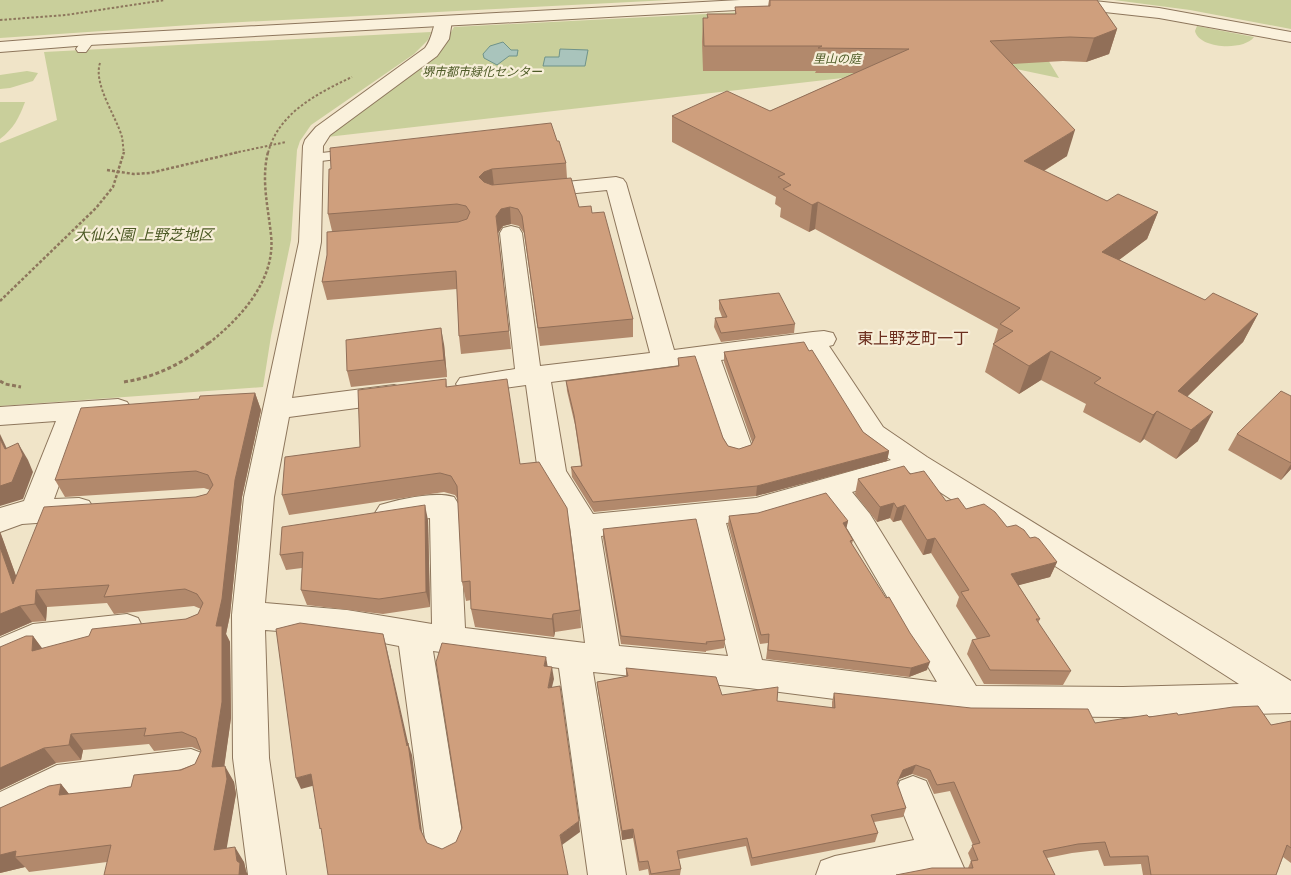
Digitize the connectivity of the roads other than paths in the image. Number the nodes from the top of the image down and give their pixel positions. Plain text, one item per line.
1 (830, 0) edge
2 (1041, 0) edge
3 (444, 21) junction
4 (1291, 37) edge
5 (0, 46) edge
6 (314, 149) junction
7 (372, 151) edge
8 (513, 193) edge
9 (511, 233) dead end
10 (706, 355) junction
11 (664, 359) junction
12 (533, 376) junction
13 (442, 388) edge
14 (412, 392) edge
15 (140, 407) edge
16 (277, 409) junction
17 (73, 411) junction
18 (0, 416) edge
19 (738, 447) edge
20 (917, 464) junction
21 (832, 488) junction
22 (105, 508) edge
23 (35, 512) junction
24 (709, 514) junction
25 (365, 516) edge
26 (0, 521) edge
27 (585, 526) junction
28 (286, 528) edge
29 (257, 533) junction
30 (248, 615) junction
31 (156, 625) edge
32 (414, 635) junction
33 (449, 639) junction
34 (0, 653) edge
35 (589, 657) junction
36 (750, 673) junction
37 (1290, 698) edge
38 (967, 701) junction
39 (191, 766) edge
40 (913, 793) dead end
41 (0, 811) edge
42 (444, 839) dead end
43 (944, 865) edge
44 (267, 875) edge
45 (607, 875) edge
46 (835, 875) edge

1 - 3 street
2 - 4 street
3 - 5 street
3 - 6 street
6 - 7 lane
6 - 16 street
8 - 11 street
9 - 12 street
10 - 11 street
10 - 19 street
10 - 20 street
11 - 12 street
12 - 13 street
12 - 27 street
14 - 16 street
15 - 17 street
16 - 29 street
17 - 18 street
17 - 23 street
20 - 21 street
20 - 37 street
21 - 24 street
21 - 38 street
22 - 23 street
23 - 26 street
24 - 27 street
24 - 36 street
25 - 33 street
27 - 35 street
28 - 29 street
29 - 30 street
30 - 32 street
30 - 44 street
31 - 34 street
32 - 33 street
32 - 42 street
33 - 35 street
35 - 36 street
35 - 45 street
36 - 38 street
37 - 38 street
39 - 41 street
40 - 43 street
43 - 46 street

